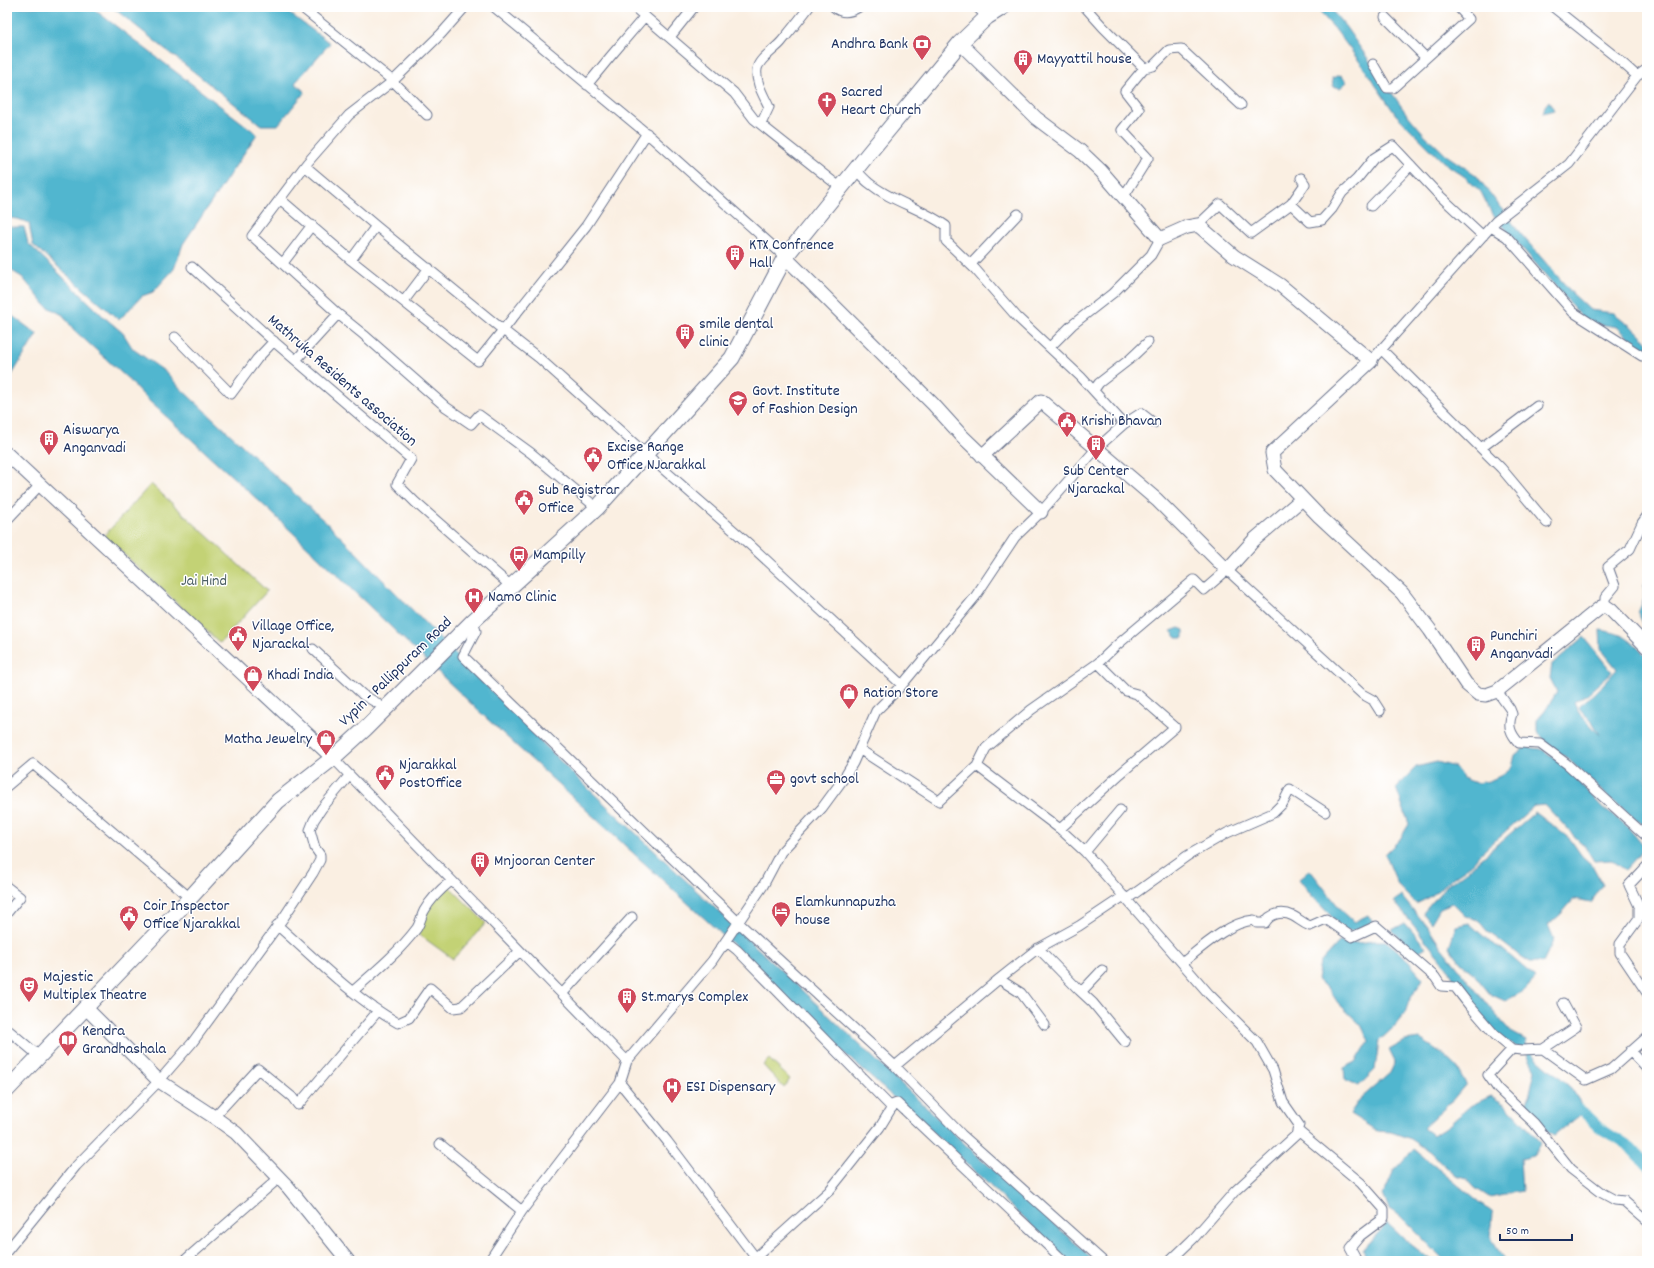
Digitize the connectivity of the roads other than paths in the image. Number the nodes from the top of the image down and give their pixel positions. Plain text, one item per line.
1 (301, 7) edge
2 (465, 7) edge
3 (494, 7) edge
4 (634, 7) edge
5 (694, 7) edge
6 (809, 7) edge
7 (834, 7) edge
8 (859, 7) edge
9 (1003, 7) edge
10 (1085, 7) edge
11 (1458, 7) edge
12 (1553, 7) edge
13 (982, 12) edge
14 (645, 16) junction
15 (1385, 17) dead end
16 (670, 37) junction
17 (960, 43) junction
18 (1426, 58) junction
19 (1373, 64) dead end
20 (1144, 68) junction
21 (1647, 69) edge
22 (1637, 76) junction
23 (393, 81) junction
24 (588, 85) junction
25 (1241, 105) dead end
26 (428, 116) dead end
27 (761, 124) junction
28 (647, 133) junction
29 (1411, 165) junction
30 (305, 166) junction
31 (856, 170) junction
32 (1301, 178) dead end
33 (841, 188) junction
34 (1124, 196) junction
35 (280, 199) junction
36 (1292, 204) junction
37 (1371, 206) dead end
38 (1018, 214) dead end
39 (1493, 224) junction
40 (312, 225) junction
41 (1198, 225) junction
42 (376, 226) junction
43 (1483, 236) junction
44 (1160, 239) junction
45 (785, 257) junction
46 (351, 260) junction
47 (283, 263) junction
48 (970, 264) junction
49 (192, 267) dead end
50 (429, 268) junction
51 (404, 301) junction
52 (338, 314) junction
53 (503, 330) junction
54 (175, 337) dead end
55 (274, 341) junction
56 (1148, 342) dead end
57 (1050, 347) junction
58 (1382, 350) junction
59 (1642, 356) dead end
60 (296, 360) junction
61 (1371, 361) junction
62 (1094, 390) junction
63 (1537, 406) dead end
64 (1154, 423) dead end
65 (1124, 424) junction
66 (1481, 448) junction
67 (1096, 449) junction
68 (7, 454) edge
69 (646, 454) junction
70 (982, 456) junction
71 (40, 485) junction
72 (1302, 499) junction
73 (597, 508) junction
74 (1041, 512) junction
75 (1647, 516) edge
76 (7, 520) edge
77 (1547, 522) dead end
78 (1227, 570) junction
79 (512, 587) junction
80 (1605, 606) junction
81 (473, 621) junction
82 (1647, 648) edge
83 (314, 649) dead end
84 (1098, 663) junction
85 (902, 685) junction
86 (1497, 691) junction
87 (377, 703) dead end
88 (1380, 711) dead end
89 (859, 749) junction
90 (333, 758) junction
91 (977, 766) junction
92 (349, 776) junction
93 (7, 786) edge
94 (1120, 810) dead end
95 (1324, 812) dead end
96 (1060, 829) junction
97 (1647, 837) edge
98 (1085, 852) junction
99 (1647, 866) edge
100 (450, 881) junction
101 (7, 887) edge
102 (190, 898) junction
103 (1126, 898) junction
104 (7, 913) edge
105 (632, 917) dead end
106 (739, 923) junction
107 (277, 925) junction
108 (1038, 948) junction
109 (520, 951) junction
110 (712, 961) junction
111 (1182, 963) junction
112 (1102, 970) dead end
113 (999, 979) junction
114 (1079, 990) junction
115 (353, 991) junction
116 (1647, 993) edge
117 (562, 994) junction
118 (1563, 1003) dead end
119 (85, 1007) junction
120 (378, 1012) junction
121 (1045, 1025) dead end
122 (7, 1029) edge
123 (1647, 1037) edge
124 (1126, 1042) dead end
125 (1512, 1049) junction
126 (1544, 1049) junction
127 (1630, 1051) junction
128 (39, 1056) junction
129 (627, 1061) junction
130 (895, 1066) junction
131 (1647, 1070) edge
132 (159, 1081) junction
133 (620, 1083) junction
134 (7, 1090) edge
135 (892, 1108) junction
136 (214, 1117) junction
137 (1298, 1130) junction
138 (440, 1144) dead end
139 (279, 1178) junction
140 (522, 1211) junction
141 (1647, 1221) edge
142 (7, 1251) edge
143 (757, 1259) edge
144 (184, 1261) edge
145 (348, 1261) edge
146 (489, 1261) edge
147 (1064, 1261) edge
148 (1103, 1261) edge
149 (1170, 1261) edge
150 (1357, 1261) edge

1 - 23 street
2 - 23 street
3 - 24 street
4 - 14 street
5 - 16 street
6 - 27 street
7 - 8 street
9 - 13 main road, Vypin - Pallippuram Road
10 - 20 street
11 - 18 street
12 - 22 street
13 - 17 main road, Vypin - Pallippuram Road
14 - 16 street
14 - 24 street
15 - 18 street
16 - 27 street
17 - 31 main road, Vypin - Pallippuram Road
17 - 34 street
18 - 19 street
20 - 25 street
20 - 34 street
21 - 22 street
22 - 39 street
23 - 26 street
23 - 30 street
24 - 28 street
27 - 33 street
28 - 45 street
28 - 53 street
29 - 36 street
29 - 37 street
29 - 43 street
30 - 35 street
30 - 42 street
31 - 33 main road, Vypin - Pallippuram Road
31 - 48 street
32 - 36 street
33 - 45 main road, Vypin - Pallippuram Road
34 - 44 street
35 - 40 street
35 - 47 street
36 - 41 street
38 - 48 street
39 - 43 street
39 - 59 street
40 - 46 street
40 - 47 street
41 - 44 street
41 - 61 street
42 - 46 street
42 - 50 street
43 - 58 street
44 - 57 street
45 - 69 main road, Vypin - Pallippuram Road
45 - 70 street
46 - 51 street
47 - 52 street
48 - 57 street
49 - 55 street, Mathruka Residents association
50 - 51 street
50 - 53 street
51 - 53 street
52 - 60 street
52 - 73 street
53 - 69 street
54 - 55 street
55 - 60 street, Mathruka Residents association
56 - 62 street
57 - 62 street
58 - 61 street
58 - 66 street
60 - 79 street, Mathruka Residents association
61 - 72 street
62 - 65 street
63 - 66 street
64 - 65 street
65 - 67 street
66 - 77 street
67 - 70 street
67 - 74 street
67 - 78 street
68 - 71 street
69 - 73 main road, Vypin - Pallippuram Road
69 - 85 street
70 - 74 street
71 - 76 street
71 - 90 street
72 - 78 street
72 - 86 street
73 - 79 main road, Vypin - Pallippuram Road
74 - 85 street
75 - 80 street
78 - 84 street
78 - 88 street
79 - 81 main road, Vypin - Pallippuram Road
80 - 82 street
80 - 86 street
81 - 90 main road, Vypin - Pallippuram Road
81 - 106 street
83 - 87 street
84 - 91 street
84 - 96 street
85 - 89 street
86 - 97 street
89 - 91 street
89 - 106 street
90 - 92 street
90 - 102 main road, Vypin - Pallippuram Road
91 - 96 street
92 - 100 street
92 - 107 street
93 - 102 street
94 - 98 street
95 - 103 street
96 - 98 street
98 - 103 street
99 - 116 street
100 - 109 street
100 - 115 street
101 - 104 street
102 - 119 main road, Vypin - Pallippuram Road
103 - 108 street
103 - 111 street
105 - 117 street
106 - 110 street
106 - 130 street
107 - 115 street
107 - 132 street
108 - 113 street
108 - 114 street
109 - 117 street
109 - 120 street
110 - 129 street
110 - 135 street
111 - 125 street
111 - 137 street
112 - 114 street
113 - 121 street
113 - 130 street
114 - 124 street
115 - 120 street
117 - 129 street
118 - 126 street
119 - 128 main road, Vypin - Pallippuram Road
119 - 132 street
120 - 136 street
122 - 128 street
123 - 127 street
125 - 126 street
125 - 141 street
126 - 127 street
127 - 131 street
128 - 134 main road, Vypin - Pallippuram Road
129 - 133 street
130 - 148 street
132 - 136 street
132 - 142 street
133 - 140 street
133 - 143 street
135 - 143 street
135 - 147 street
136 - 139 street
137 - 149 street
137 - 150 street
138 - 140 street
139 - 144 street
139 - 145 street
140 - 146 street

